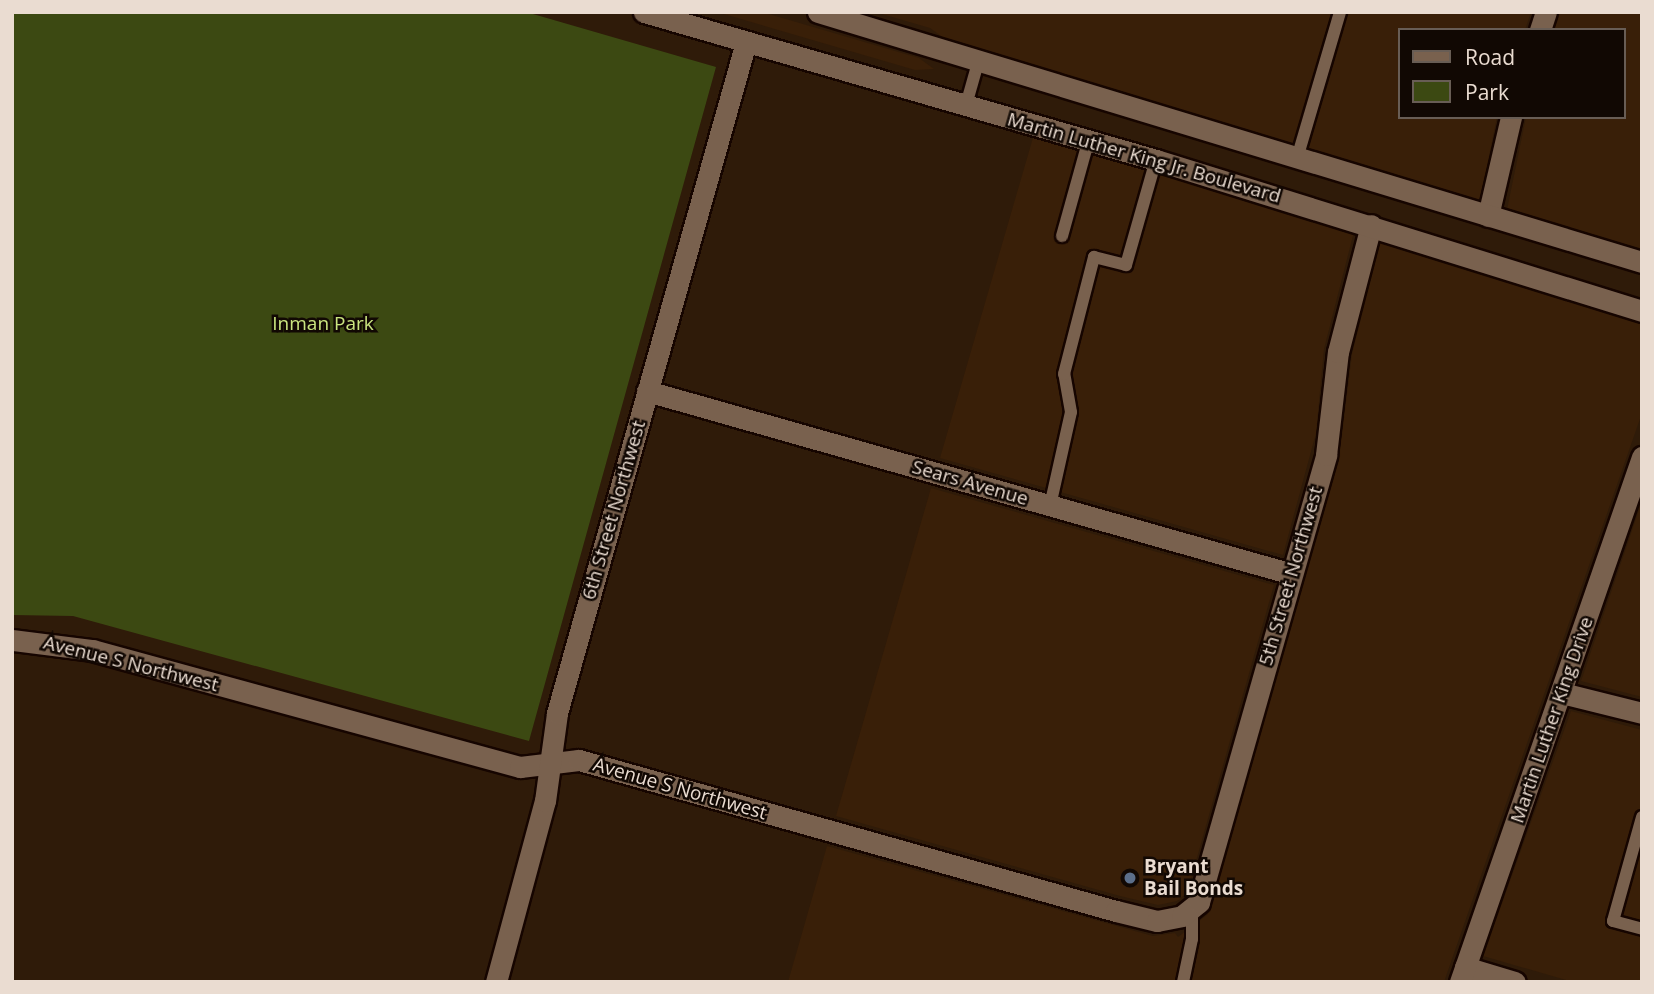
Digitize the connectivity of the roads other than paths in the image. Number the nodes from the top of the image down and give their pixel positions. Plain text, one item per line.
1 (644, 12) edge
2 (818, 12) edge
3 (1340, 12) edge
4 (746, 42) junction
5 (979, 59) junction
6 (966, 106) junction
7 (1511, 119) edge
8 (1088, 142) junction
9 (1298, 155) junction
10 (1156, 160) junction
11 (1488, 216) junction
12 (1371, 225) junction
13 (1062, 236) dead end
14 (1642, 262) edge
15 (1642, 311) edge
16 (647, 391) junction
17 (1642, 457) edge
18 (1050, 506) junction
19 (1292, 574) junction
20 (12, 640) edge
21 (1562, 693) junction
22 (1642, 713) edge
23 (550, 764) junction
24 (1642, 817) edge
25 (1187, 912) junction
26 (1642, 929) edge
27 (1462, 975) edge
28 (496, 982) edge
29 (1183, 982) edge
30 (1515, 982) edge

1 - 4 street, Martin Luther King Jr. Boulevard
2 - 5 street
3 - 9 lane
4 - 6 street, Martin Luther King Jr. Boulevard
4 - 16 street, 6th Street Northwest
5 - 6 lane
5 - 9 street
6 - 8 street, Martin Luther King Jr. Boulevard
7 - 11 street
8 - 10 street, Martin Luther King Jr. Boulevard
8 - 13 lane
9 - 11 street
10 - 12 street, Martin Luther King Jr. Boulevard
10 - 18 lane
11 - 14 street
12 - 15 street, Martin Luther King Jr. Boulevard
12 - 19 street, 5th Street Northwest
16 - 18 street, Sears Avenue
16 - 23 street, 6th Street Northwest
17 - 21 street, Martin Luther King Drive
18 - 19 street, Sears Avenue
19 - 25 street, 5th Street Northwest
20 - 23 street, Avenue S Northwest
21 - 22 street
21 - 27 street, Martin Luther King Drive
23 - 25 street, Avenue S Northwest
23 - 28 street, 6th Street Northwest
24 - 26 lane
25 - 29 lane
27 - 30 street

